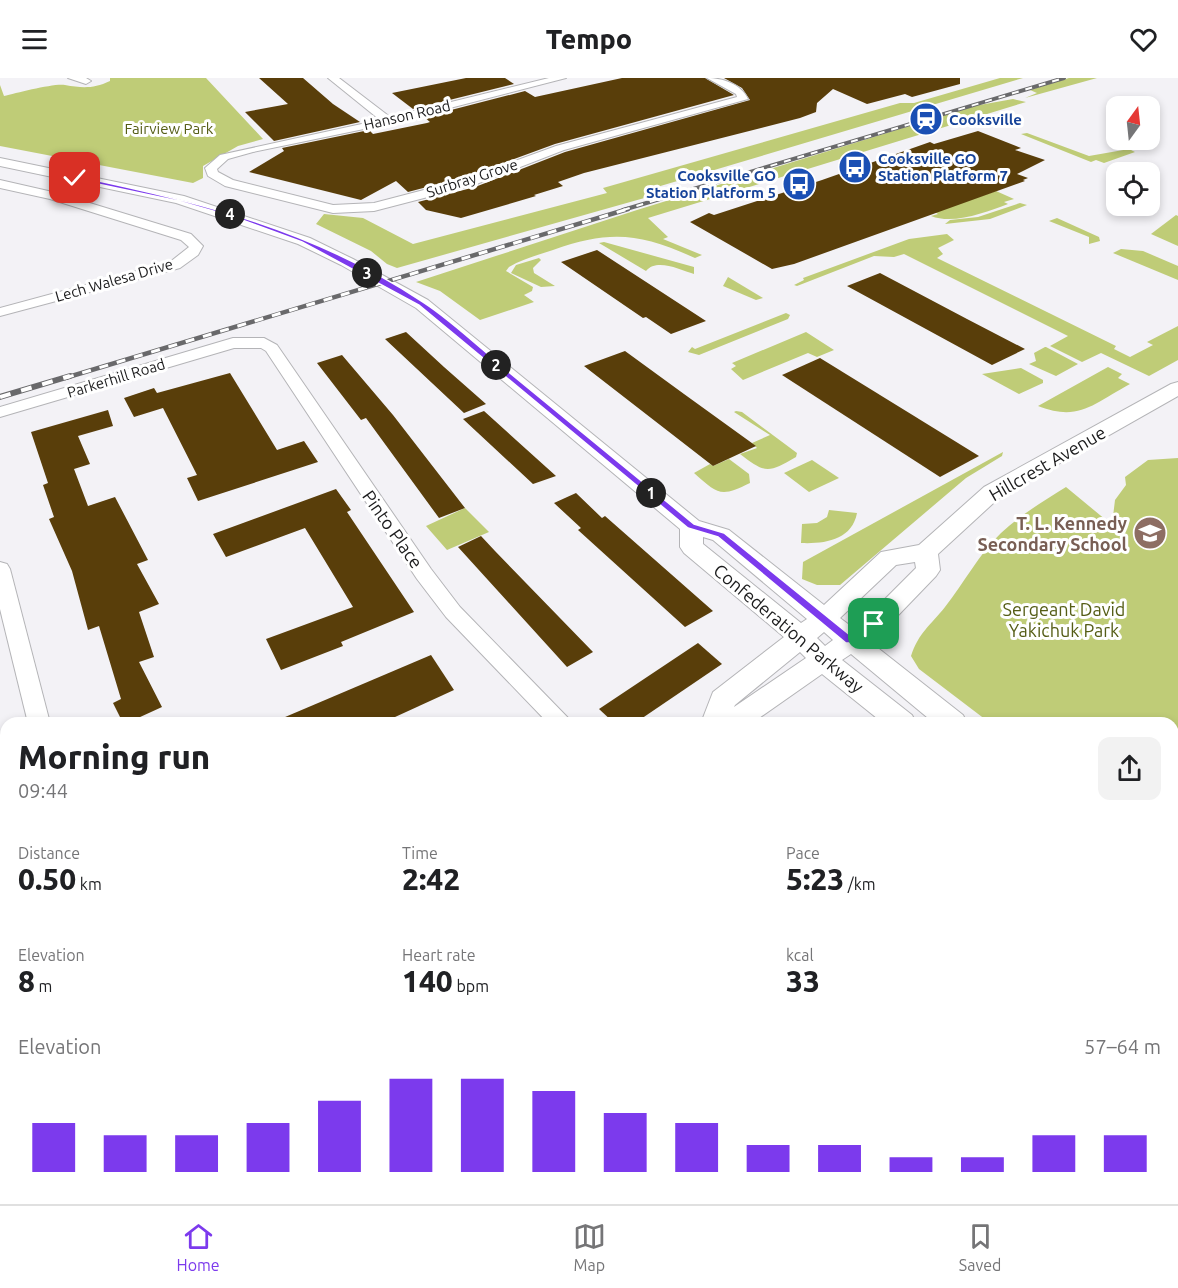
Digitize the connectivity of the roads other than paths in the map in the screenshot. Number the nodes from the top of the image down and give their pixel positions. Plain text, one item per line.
1 (73, 78) edge
2 (333, 78) edge
3 (525, 78) edge
4 (561, 78) edge
5 (712, 78) edge
6 (86, 81) dead end
7 (535, 84) junction
8 (388, 121) junction
9 (251, 149) joint
10 (0, 162) edge
11 (0, 184) edge
12 (0, 312) edge
13 (233, 343) joint
14 (1178, 388) edge
15 (0, 412) edge
16 (691, 526) junction
17 (926, 552) junction
18 (0, 569) edge
19 (824, 619) junction
20 (801, 637) junction
21 (850, 640) junction
22 (823, 660) junction
23 (37, 717) edge
24 (556, 717) edge
25 (718, 717) edge
26 (740, 717) edge
27 (894, 717) edge
28 (946, 717) edge

1 - 6 street
2 - 8 street
3 - 7 street
4 - 7 street, Hanson Road
5 - 9 street, Surbray Grove
7 - 8 street, Hanson Road
8 - 9 street, Hanson Road
10 - 16 street, Confederation Parkway
11 - 12 street, Lech Walesa Drive
13 - 15 street, Parkerhill Road
13 - 24 street, Pinto Place
14 - 17 street, Hillcrest Avenue
16 - 19 street, Confederation Parkway
16 - 20 street, Confederation Parkway
17 - 19 street
17 - 21 street
18 - 23 street
19 - 20 street
19 - 21 street, Confederation Parkway
20 - 22 street, Confederation Parkway
20 - 25 street
21 - 22 street
21 - 28 street, Confederation Parkway
22 - 26 street
22 - 27 street, Confederation Parkway

